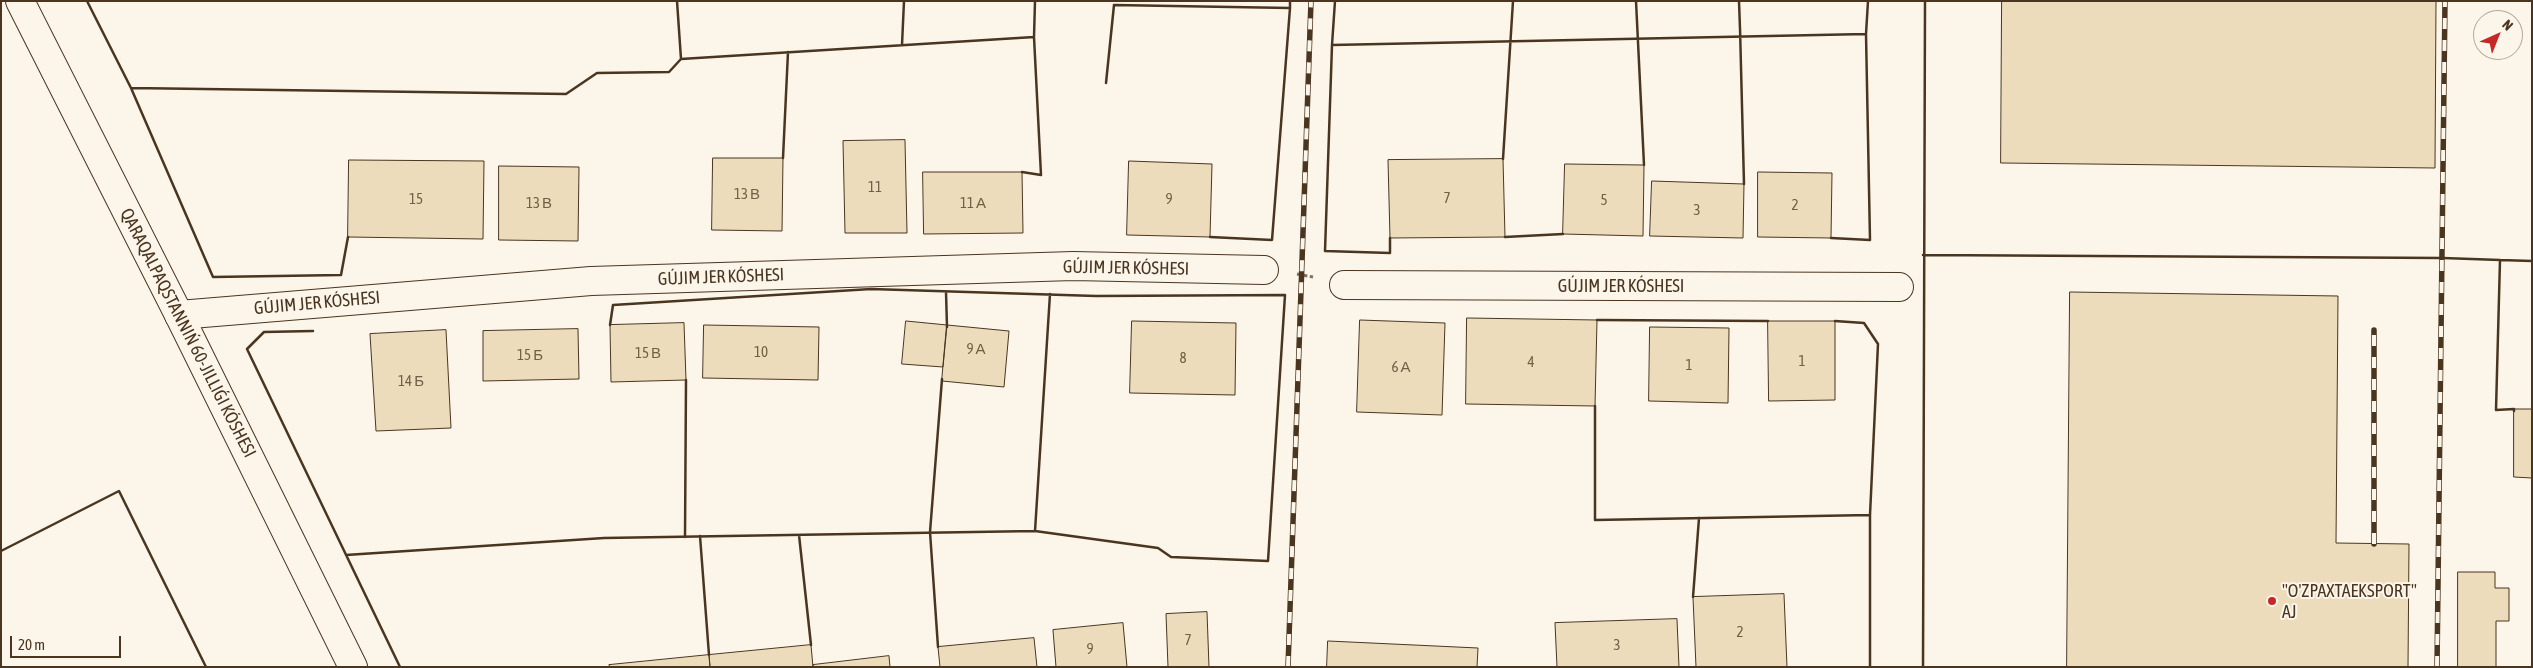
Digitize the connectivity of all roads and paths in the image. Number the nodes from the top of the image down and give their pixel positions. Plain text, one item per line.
1 (20, 1) edge
2 (1264, 270) joint
3 (1344, 285) joint
4 (1899, 286) dead end
5 (179, 315) junction
6 (353, 667) edge

1 - 5 street
2 - 3 path
2 - 5 street, GÚJIM JER KÓSHESI
3 - 4 street, GÚJIM JER KÓSHESI
5 - 6 street

